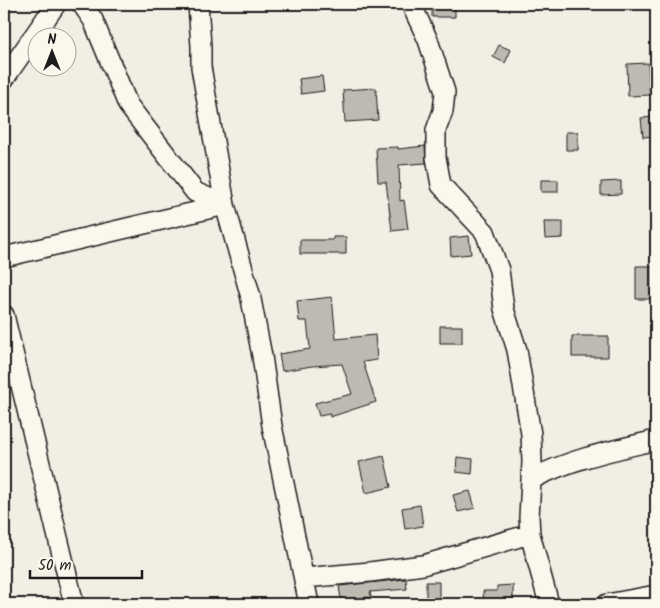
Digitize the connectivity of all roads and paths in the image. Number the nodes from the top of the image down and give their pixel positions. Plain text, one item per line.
1 (56, 4) edge
2 (82, 4) edge
3 (198, 4) edge
4 (411, 4) edge
5 (4, 79) edge
6 (225, 206) junction
7 (4, 256) edge
8 (4, 315) edge
9 (656, 440) edge
10 (532, 479) junction
11 (530, 534) junction
12 (304, 578) junction
13 (656, 595) edge
14 (74, 604) edge
15 (309, 604) edge
16 (549, 604) edge
17 (607, 604) edge

1 - 5 street
2 - 6 street
3 - 6 street
4 - 10 street
6 - 7 street
6 - 12 street
8 - 14 street
9 - 10 street
10 - 11 street
11 - 12 street
11 - 16 street
12 - 15 street
13 - 17 street

